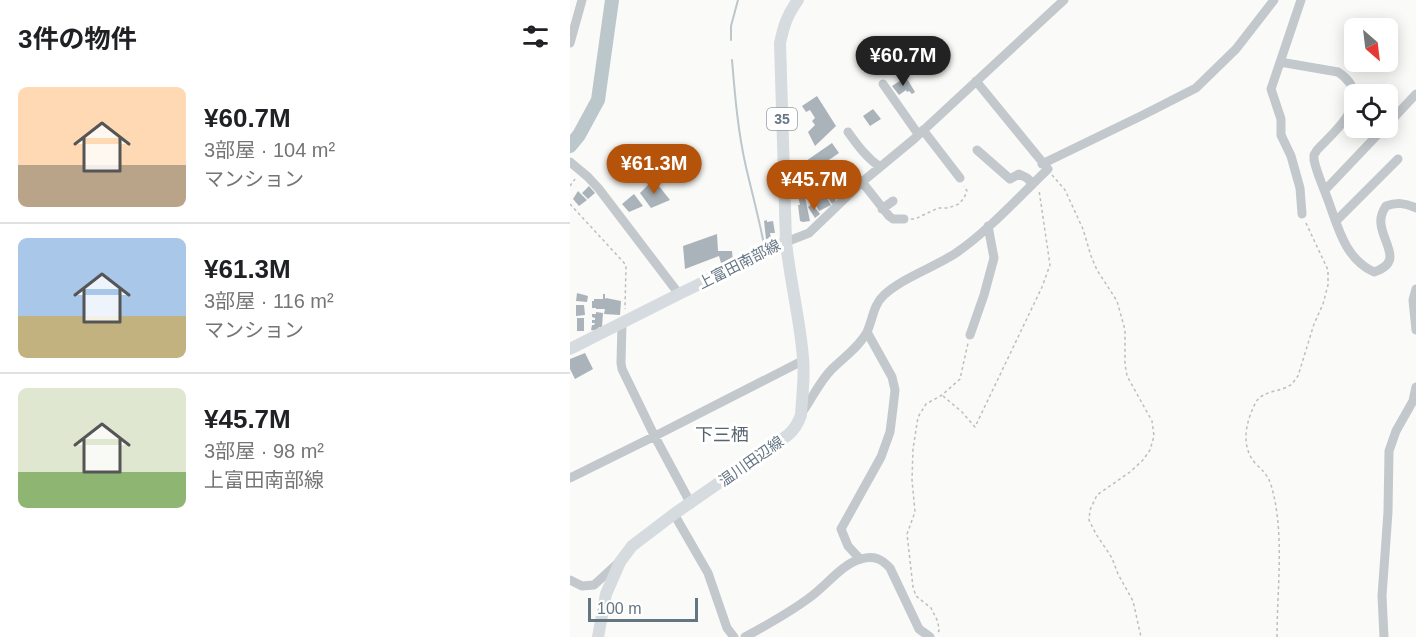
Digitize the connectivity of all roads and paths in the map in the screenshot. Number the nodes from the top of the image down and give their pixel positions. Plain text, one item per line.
1 (582, 0) edge
2 (798, 0) edge
3 (1064, 0) edge
4 (1274, 0) edge
5 (1301, 0) edge
6 (570, 43) edge
7 (1280, 62) junction
8 (976, 81) junction
9 (883, 84) dead end
10 (1416, 94) edge
11 (1398, 113) edge
12 (848, 132) dead end
13 (920, 132) junction
14 (1375, 138) edge
15 (977, 150) dead end
16 (1398, 159) dead end
17 (576, 167) edge
18 (880, 167) junction
19 (1045, 167) junction
20 (960, 178) joint
21 (862, 182) junction
22 (1035, 182) junction
23 (570, 186) edge
24 (1325, 190) junction
25 (893, 201) dead end
26 (570, 204) edge
27 (882, 208) junction
28 (1416, 208) edge
29 (1302, 214) joint
30 (904, 219) joint
31 (1336, 221) junction
32 (988, 226) junction
33 (786, 242) junction
34 (1416, 289) edge
35 (679, 294) junction
36 (624, 322) junction
37 (1416, 330) edge
38 (867, 332) junction
39 (970, 335) joint
40 (570, 349) edge
41 (804, 360) junction
42 (1416, 387) edge
43 (942, 395) junction
44 (801, 415) junction
45 (654, 435) junction
46 (570, 478) edge
47 (691, 504) junction
48 (674, 514) junction
49 (860, 559) junction
50 (620, 562) junction
51 (570, 580) edge
52 (598, 637) edge
53 (734, 637) edge
54 (745, 637) edge
55 (931, 637) edge
56 (1141, 637) edge
57 (1277, 637) edge
58 (1384, 637) edge

1 - 6 street
2 - 33 main road, 上富田南部線 / 35
3 - 8 street
4 - 19 street
5 - 7 street
7 - 24 street
7 - 29 street
8 - 13 street
8 - 19 street
9 - 13 street
10 - 11 street
12 - 18 street
13 - 18 street
13 - 20 street
14 - 24 street
15 - 22 street
16 - 31 street
17 - 23 path
17 - 35 street
18 - 21 street
19 - 22 street
19 - 56 path
20 - 30 path
21 - 27 street
21 - 33 street
22 - 32 street
22 - 43 path
24 - 31 street
25 - 27 street
26 - 36 path
27 - 30 street
28 - 31 street
29 - 57 path
32 - 38 street
32 - 39 street
33 - 35 main road, 上富田南部線
33 - 41 main road
34 - 37 street
35 - 36 main road, 上富田南部線
36 - 40 main road, 上富田南部線
36 - 45 street
38 - 44 street
38 - 49 street
39 - 43 path
41 - 44 main road
41 - 45 street
42 - 58 street
43 - 55 path
44 - 47 main road, 温川田辺線
45 - 46 street
45 - 47 street
47 - 48 main road, 温川田辺線
48 - 50 main road, 温川田辺線
48 - 53 street
49 - 54 street
49 - 55 street
50 - 51 street
50 - 52 main road, 温川田辺線

